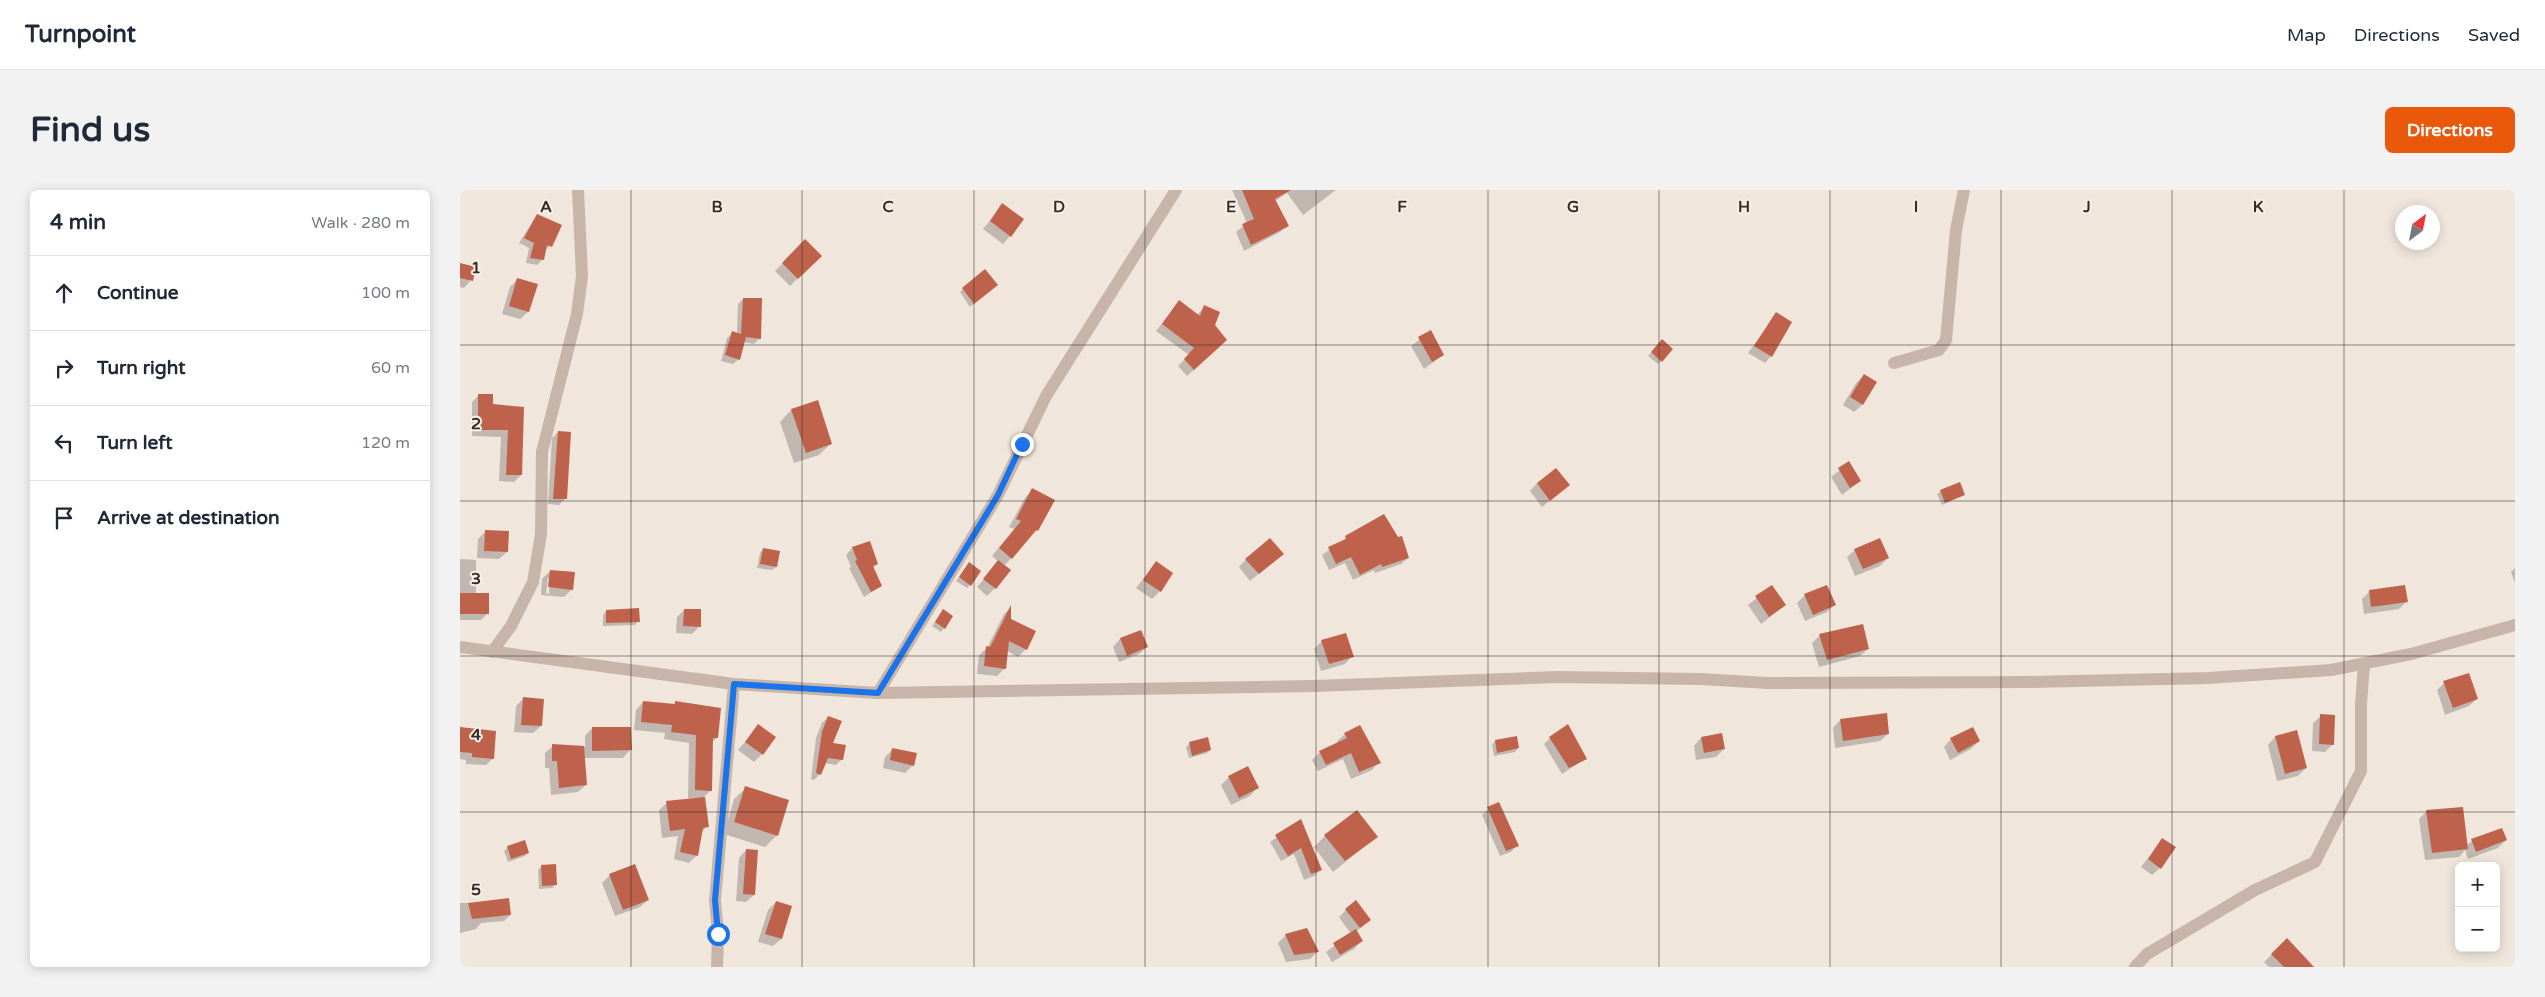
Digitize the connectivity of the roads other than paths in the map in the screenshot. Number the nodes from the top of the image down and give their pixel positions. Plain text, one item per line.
1 (578, 190) edge
2 (1176, 190) edge
3 (1964, 190) edge
4 (1894, 363) dead end
5 (2515, 625) edge
6 (460, 647) edge
7 (492, 652) junction
8 (460, 656) edge
9 (2364, 665) junction
10 (734, 684) junction
11 (878, 693) junction
12 (717, 967) edge
13 (2135, 967) edge

1 - 7 street
2 - 11 street
3 - 4 street
5 - 9 street
6 - 7 street
6 - 8 street
7 - 10 street
9 - 11 street
9 - 13 street
10 - 11 street
10 - 12 street

